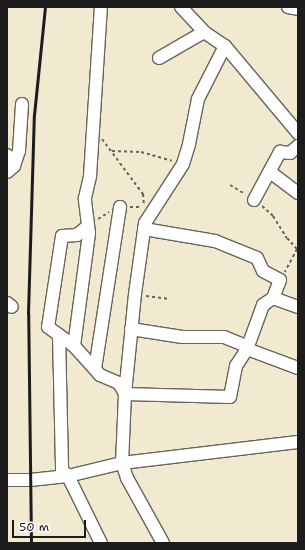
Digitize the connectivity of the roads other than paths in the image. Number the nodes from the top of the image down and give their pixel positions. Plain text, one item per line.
1 (101, 7) edge
2 (181, 7) edge
3 (288, 7) edge
4 (298, 9) edge
5 (204, 32) junction
6 (224, 46) junction
7 (158, 58) dead end
8 (22, 104) dead end
9 (298, 133) edge
10 (298, 146) edge
11 (7, 155) edge
12 (11, 169) edge
13 (270, 172) junction
14 (298, 192) edge
15 (254, 200) road end
16 (120, 207) dead end
17 (88, 226) junction
18 (144, 226) junction
19 (273, 298) junction
20 (298, 307) edge
21 (131, 329) junction
22 (59, 335) junction
23 (74, 346) junction
24 (247, 348) junction
25 (298, 368) edge
26 (95, 369) junction
27 (125, 394) junction
28 (298, 442) edge
29 (122, 463) junction
30 (68, 476) junction
31 (7, 480) edge
32 (101, 543) edge
33 (163, 543) edge

1 - 17 street
2 - 5 street
3 - 4 street
5 - 6 street
5 - 7 street
6 - 9 street
6 - 18 street
8 - 12 street
10 - 13 street
11 - 12 street
13 - 14 street
13 - 15 street
16 - 26 street
17 - 22 street
17 - 23 street
18 - 19 street
18 - 21 street
19 - 20 street
19 - 24 street
21 - 24 street
21 - 27 street
22 - 23 street
22 - 30 street
23 - 26 street
24 - 25 street
24 - 27 street
26 - 27 street
27 - 29 street
28 - 29 street
29 - 30 street
29 - 33 street
30 - 31 street
30 - 32 street

